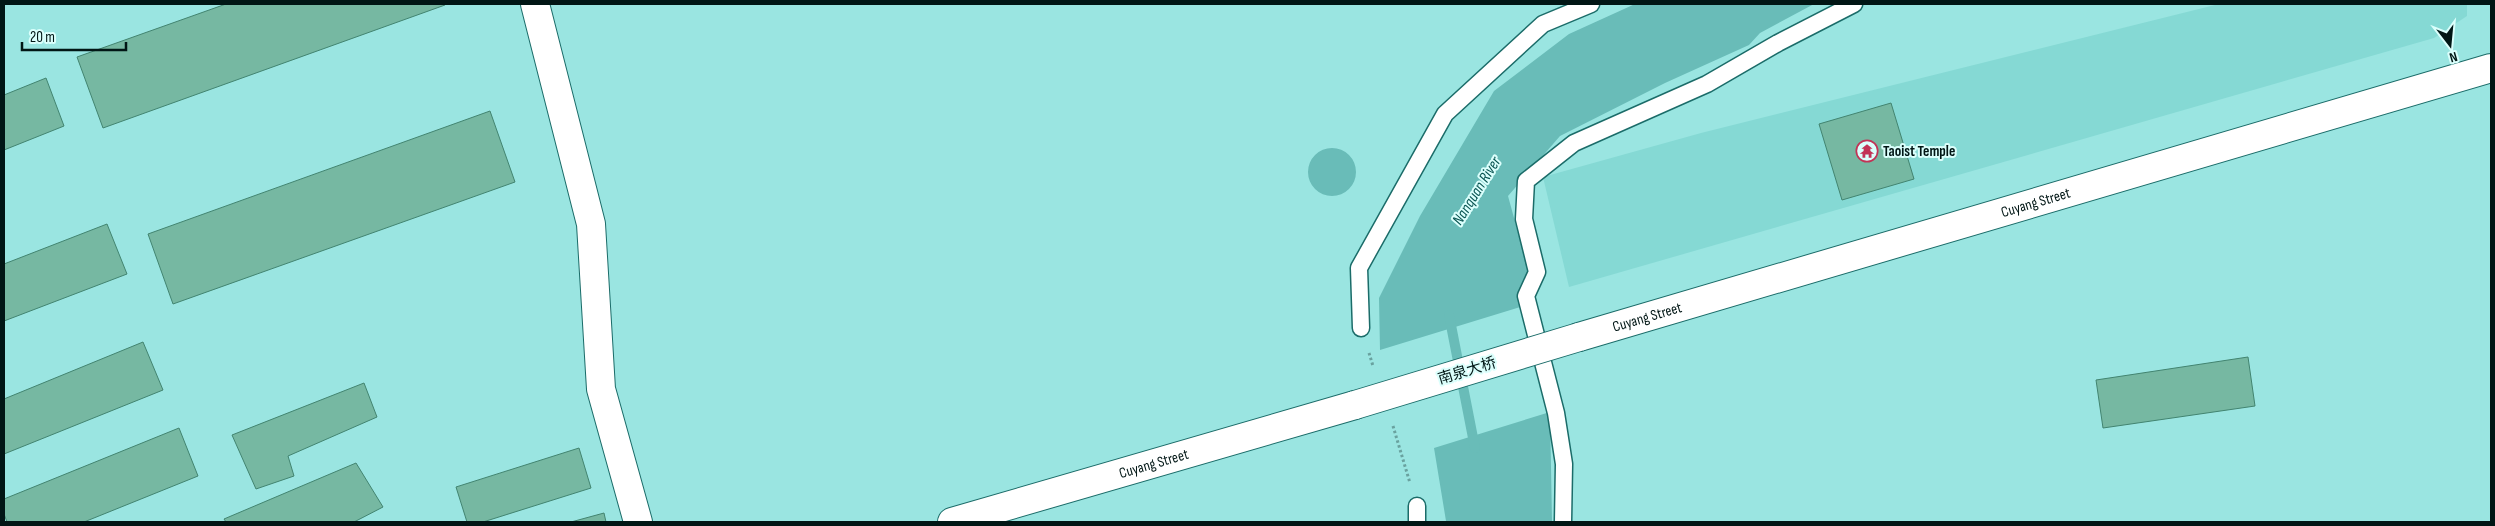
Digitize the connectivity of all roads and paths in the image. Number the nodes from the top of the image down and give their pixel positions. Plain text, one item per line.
1 (535, 4) edge
2 (1592, 4) edge
3 (1854, 4) edge
4 (2491, 68) edge
5 (1361, 328) joint
6 (1579, 337) joint
7 (1384, 396) junction
8 (1355, 405) joint
9 (1417, 514) edge
10 (638, 522) edge
11 (952, 522) edge
12 (1563, 522) edge

1 - 10 street
2 - 5 lane
3 - 12 lane
4 - 6 street, Cuyang Street
5 - 7 path
6 - 7 street, 南泉大桥, bridge
7 - 8 street, 南泉大桥, bridge
7 - 9 path
8 - 11 street, Cuyang Street

